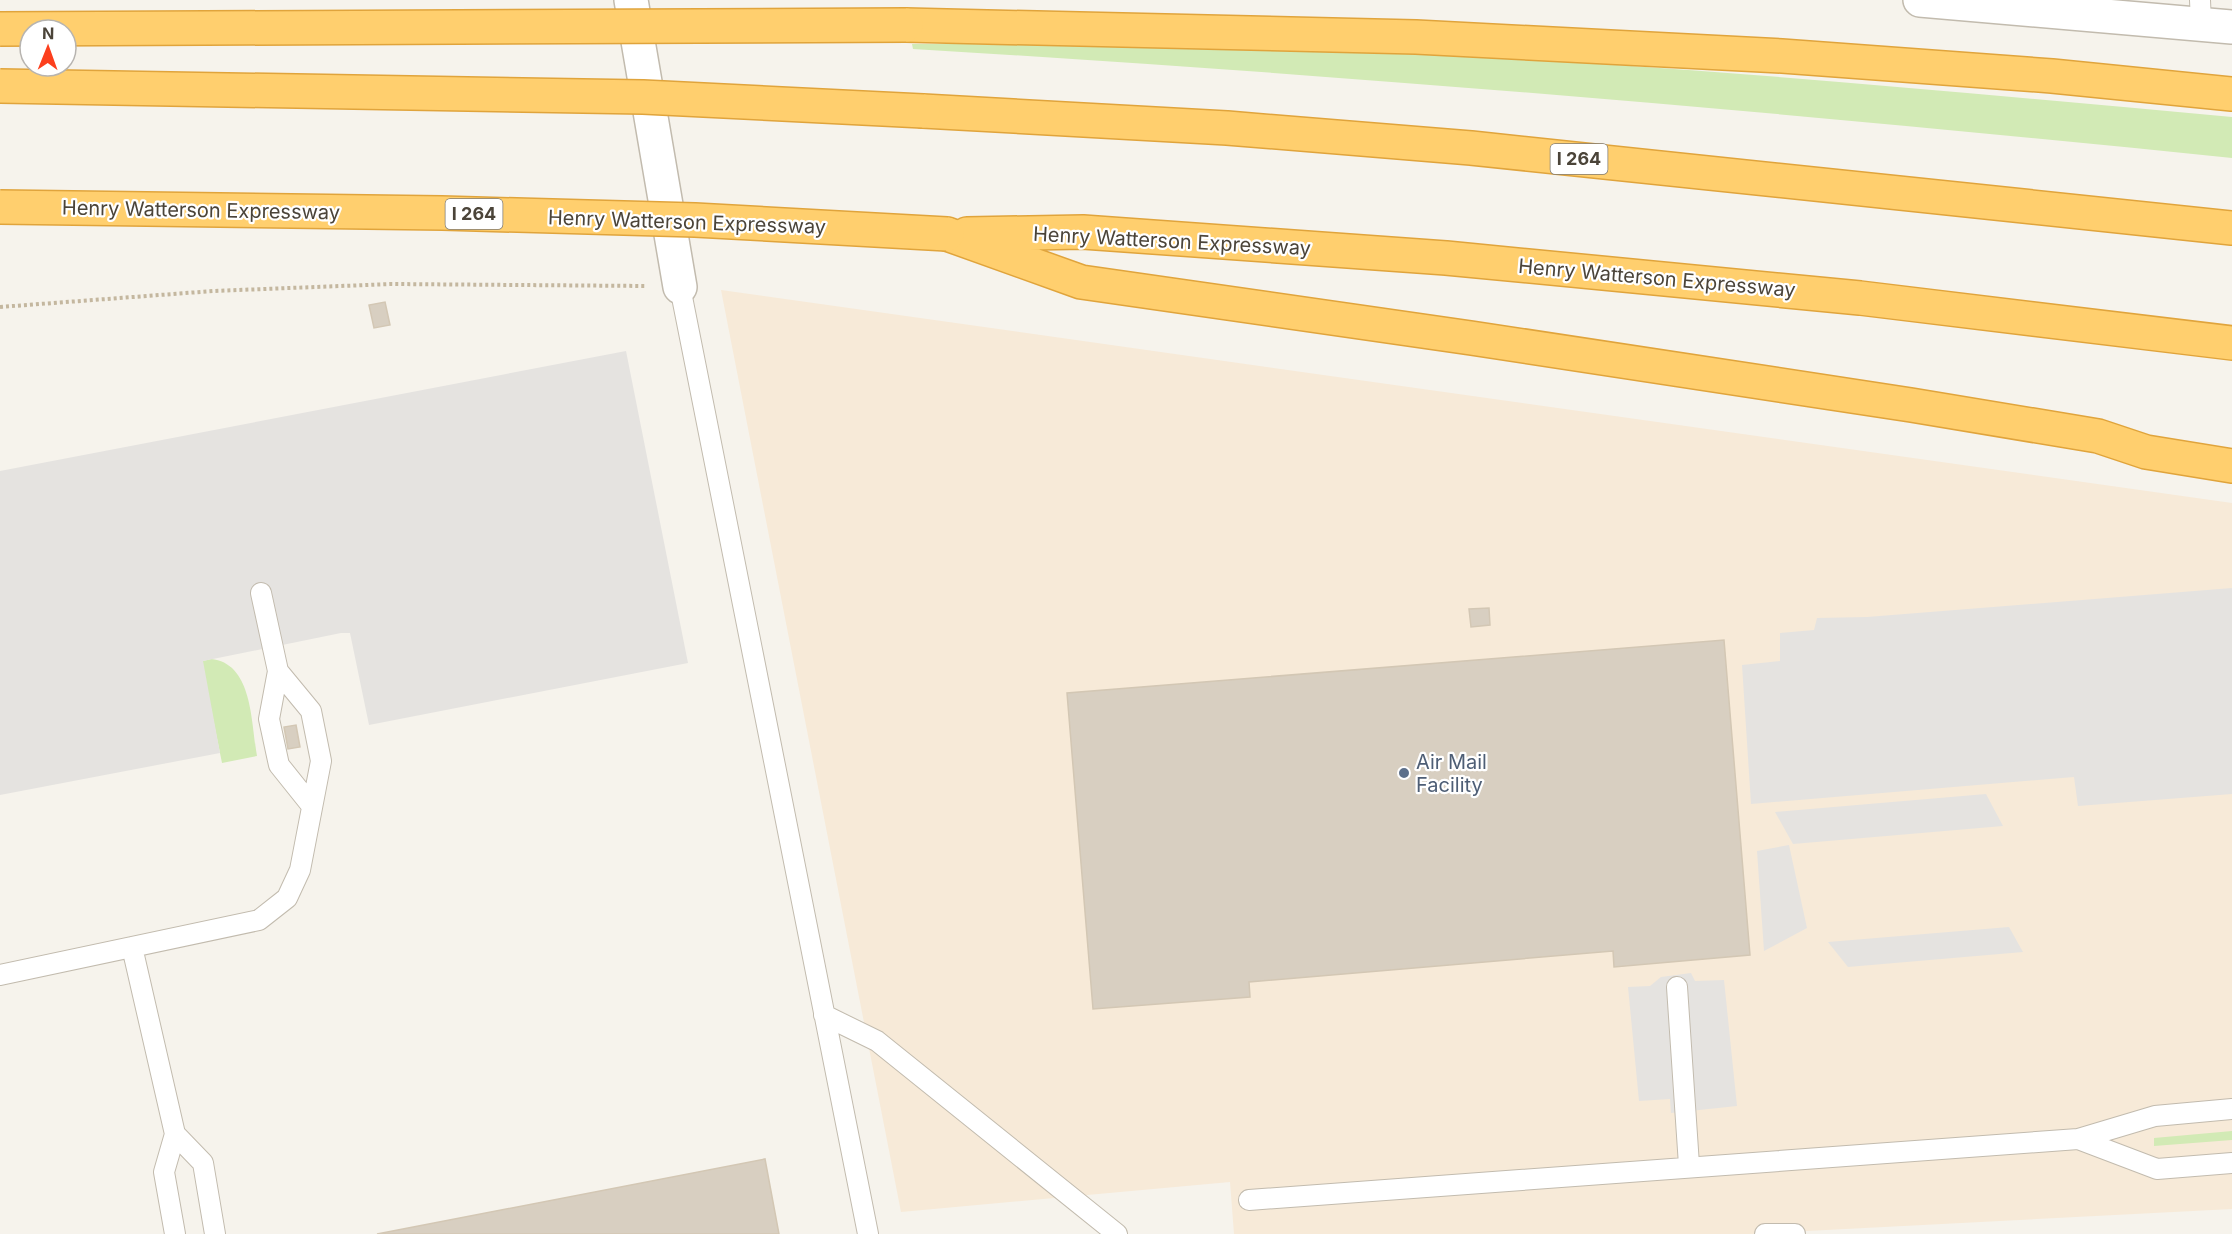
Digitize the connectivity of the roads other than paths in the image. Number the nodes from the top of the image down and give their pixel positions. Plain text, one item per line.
1 (631, 0) edge
2 (1920, 0) edge
3 (2211, 17) edge
4 (0, 29) edge
5 (0, 86) edge
6 (2232, 94) edge
7 (0, 207) edge
8 (2232, 228) edge
9 (947, 234) junction
10 (680, 287) joint
11 (2232, 343) edge
12 (2098, 436) junction
13 (2232, 448) edge
14 (2232, 466) edge
15 (261, 593) dead end
16 (278, 671) junction
17 (311, 804) junction
18 (132, 947) junction
19 (0, 975) edge
20 (1677, 987) dead end
21 (824, 1015) junction
22 (2232, 1109) edge
23 (175, 1134) junction
24 (2078, 1139) junction
25 (2232, 1163) edge
26 (1689, 1166) junction
27 (1249, 1200) dead end
28 (175, 1234) edge
29 (215, 1234) edge
30 (868, 1234) edge
31 (1117, 1234) edge
32 (1765, 1234) edge
33 (1795, 1234) edge

1 - 10 street
2 - 3 street
4 - 6 highway, bridge
5 - 8 highway, I 264, bridge
7 - 9 highway, Henry Watterson Expressway / I 264, bridge
9 - 11 highway, Henry Watterson Expressway / I 264
9 - 12 highway
10 - 21 lane
12 - 13 highway
12 - 14 highway
15 - 16 lane
16 - 17 lane
16 - 17 lane
17 - 18 lane
18 - 19 lane
18 - 23 lane
20 - 26 lane
21 - 30 lane
21 - 31 lane
22 - 24 lane
23 - 28 lane
23 - 29 lane
24 - 25 lane
24 - 26 lane
26 - 27 lane
32 - 33 lane

